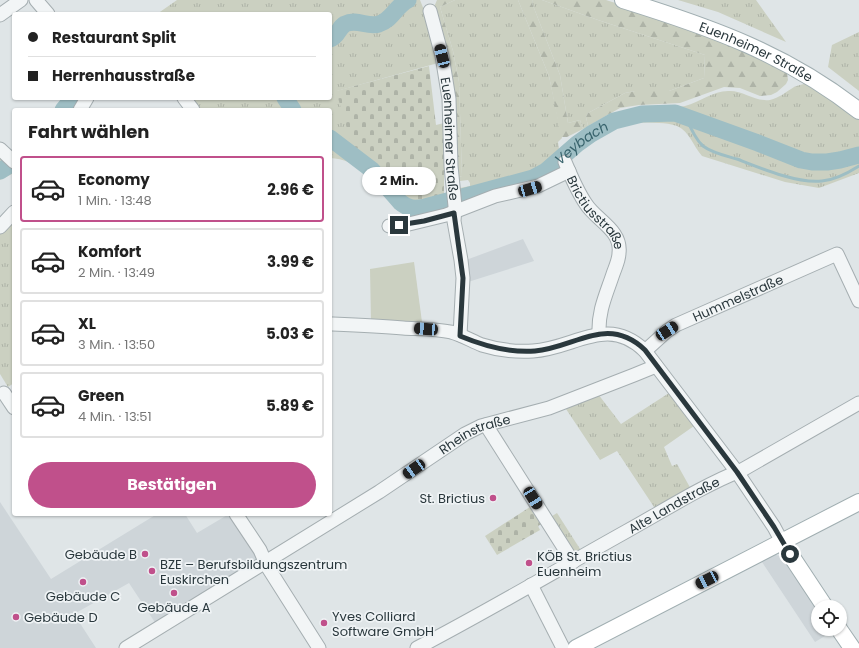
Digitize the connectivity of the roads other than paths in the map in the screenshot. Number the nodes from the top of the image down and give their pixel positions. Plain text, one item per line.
1 (21, 0) edge
2 (36, 0) edge
3 (623, 0) edge
4 (430, 11) dead end
5 (46, 12) edge
6 (0, 15) edge
7 (859, 111) edge
8 (454, 204) junction
9 (12, 214) edge
10 (388, 226) dead end
11 (0, 227) edge
12 (859, 301) edge
13 (332, 324) edge
14 (599, 334) junction
15 (460, 336) junction
16 (645, 350) junction
17 (656, 366) junction
18 (6, 392) edge
19 (859, 403) edge
20 (12, 404) edge
21 (486, 424) junction
22 (737, 472) junction
23 (859, 502) edge
24 (237, 516) edge
25 (782, 542) junction
26 (266, 562) junction
27 (573, 562) junction
28 (531, 585) junction
29 (820, 600) edge
30 (844, 636) edge
31 (126, 648) edge
32 (319, 648) edge
33 (417, 648) edge
34 (564, 648) edge
35 (576, 648) edge
36 (852, 648) edge

1 - 6 street
2 - 5 street
3 - 7 main road, Euenheimer Straße
4 - 8 street, Euenheimer Straße
8 - 10 street
8 - 14 street, Brictiusstraße
8 - 15 street, Euenheimer Straße
9 - 11 street
12 - 16 street, Hummelstraße
13 - 15 street
14 - 15 street
14 - 16 street
16 - 17 street
17 - 21 street, Rheinstraße
17 - 22 street
18 - 20 street
19 - 22 street, Alte Landstraße
21 - 26 street, Rheinstraße
21 - 27 street
22 - 25 street
22 - 27 street, Alte Landstraße
23 - 25 main road
24 - 26 street
25 - 29 main road
25 - 35 main road
26 - 31 street, Rheinstraße
26 - 32 street
27 - 28 street, Alte Landstraße
28 - 33 street, Alte Landstraße
28 - 34 street
30 - 36 main road

